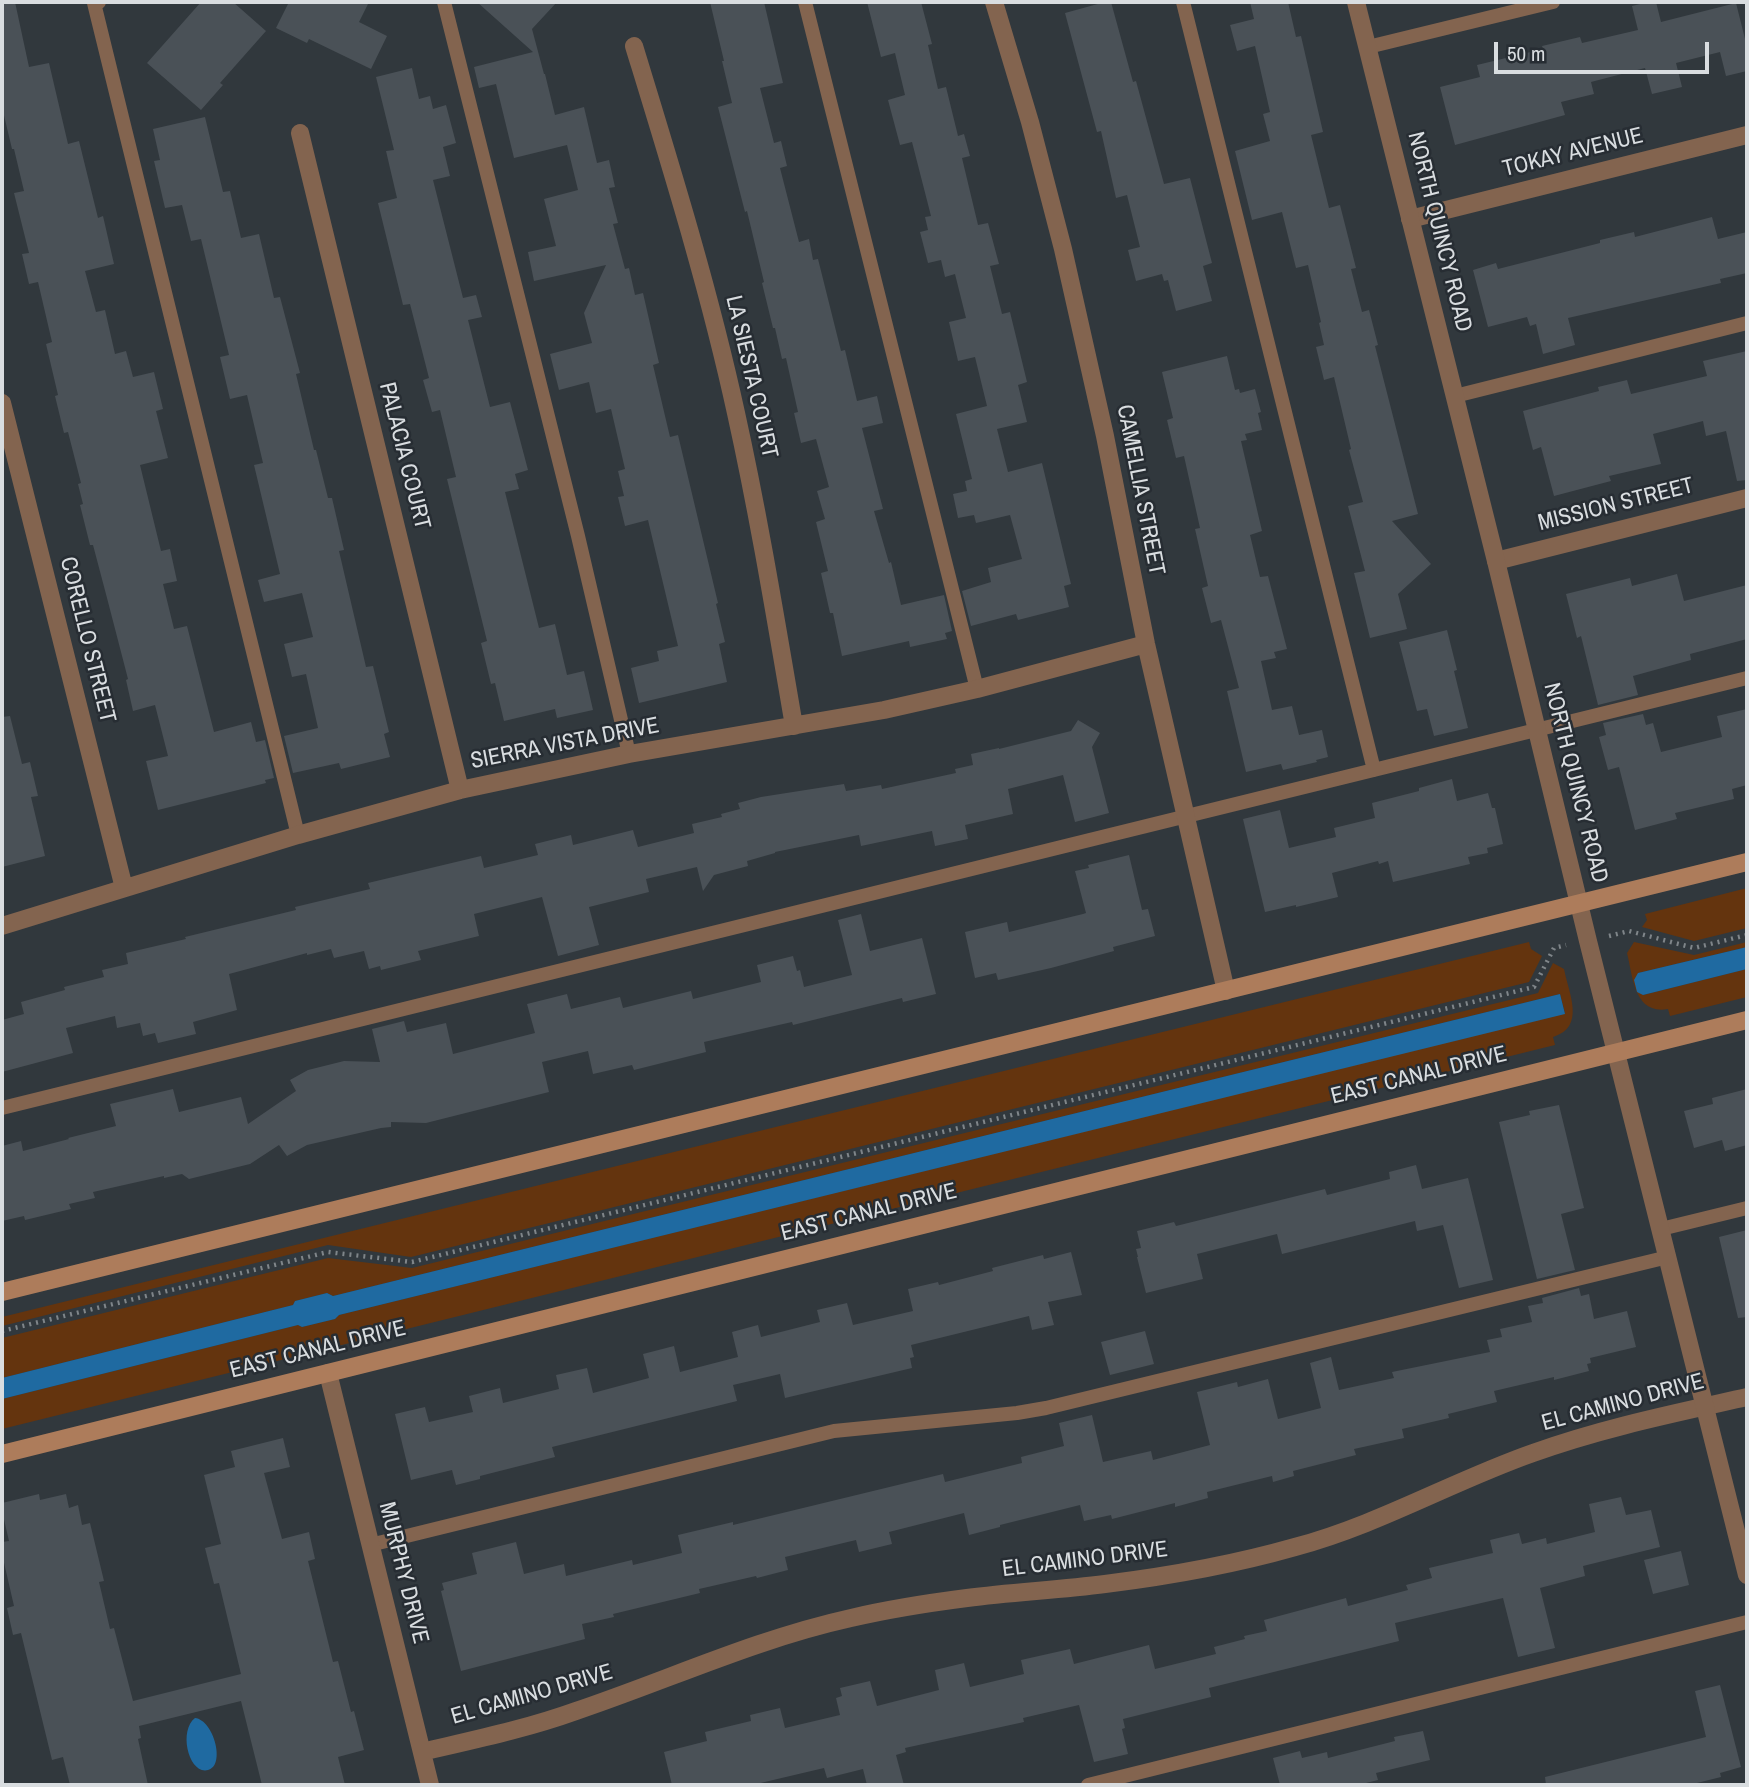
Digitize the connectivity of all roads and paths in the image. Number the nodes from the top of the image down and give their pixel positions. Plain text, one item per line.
1 (99, 2) edge
2 (444, 2) edge
3 (805, 2) edge
4 (994, 2) edge
5 (1183, 2) edge
6 (1356, 2) edge
7 (1553, 2) edge
8 (634, 46) dead end
9 (1368, 47) junction
10 (300, 133) dead end
11 (1747, 135) edge
12 (1410, 219) junction
13 (1747, 323) edge
14 (1455, 396) junction
15 (2, 403) edge
16 (1747, 498) edge
17 (1496, 561) junction
18 (1146, 645) junction
19 (1747, 678) edge
20 (977, 689) junction
21 (794, 726) junction
22 (1537, 730) junction
23 (629, 754) junction
24 (1374, 771) junction
25 (460, 790) junction
26 (1186, 816) junction
27 (298, 835) junction
28 (1747, 862) edge
29 (124, 888) junction
30 (1579, 904) junction
31 (2, 926) edge
32 (1622, 933) dead end
33 (1747, 935) edge
34 (1557, 947) dead end
35 (1226, 991) junction
36 (1747, 1020) edge
37 (1616, 1052) junction
38 (2, 1108) edge
39 (1747, 1208) edge
40 (1661, 1229) junction
41 (1668, 1257) junction
42 (2, 1292) edge
43 (2, 1331) edge
44 (328, 1373) junction
45 (1747, 1396) edge
46 (1705, 1406) junction
47 (2, 1454) edge
48 (370, 1545) junction
49 (1747, 1575) edge
50 (1747, 1622) edge
51 (422, 1752) junction
52 (430, 1785) edge
53 (1088, 1785) edge

1 - 27 lane
2 - 23 lane
3 - 20 lane
4 - 18 street, CAMELLIA STREET
5 - 24 lane
6 - 9 street, NORTH QUINCY ROAD
7 - 9 lane
8 - 21 street, LA SIESTA COURT
9 - 12 street, NORTH QUINCY ROAD
10 - 25 street, PALACIA COURT
11 - 12 street, TOKAY AVENUE
12 - 14 street, NORTH QUINCY ROAD
13 - 14 lane
14 - 17 street, NORTH QUINCY ROAD
15 - 29 street, CORELLO STREET
16 - 17 street, MISSION STREET
17 - 22 street, NORTH QUINCY ROAD
18 - 20 street, SIERRA VISTA DRIVE
18 - 26 street, CAMELLIA STREET
19 - 22 lane
20 - 21 street, SIERRA VISTA DRIVE
21 - 23 street, SIERRA VISTA DRIVE
22 - 24 lane
22 - 30 street, NORTH QUINCY ROAD
23 - 25 street, SIERRA VISTA DRIVE
24 - 26 lane
25 - 27 street, SIERRA VISTA DRIVE
26 - 35 street, CAMELLIA STREET
26 - 38 lane
27 - 29 street, SIERRA VISTA DRIVE
28 - 30 main road
29 - 31 street, SIERRA VISTA DRIVE
30 - 35 main road
30 - 37 street, NORTH QUINCY ROAD
32 - 33 path
34 - 43 path
35 - 42 main road
36 - 37 main road, EAST CANAL DRIVE
37 - 40 street, NORTH QUINCY ROAD
37 - 44 main road, EAST CANAL DRIVE
39 - 40 lane
40 - 41 street, NORTH QUINCY ROAD
41 - 46 street, NORTH QUINCY ROAD
41 - 48 lane
44 - 47 main road, EAST CANAL DRIVE
44 - 48 street, MURPHY DRIVE
45 - 46 street, EL CAMINO DRIVE
46 - 49 street, NORTH QUINCY ROAD
46 - 51 street, EL CAMINO DRIVE
48 - 51 street, MURPHY DRIVE
50 - 53 lane
51 - 52 street, MURPHY DRIVE

